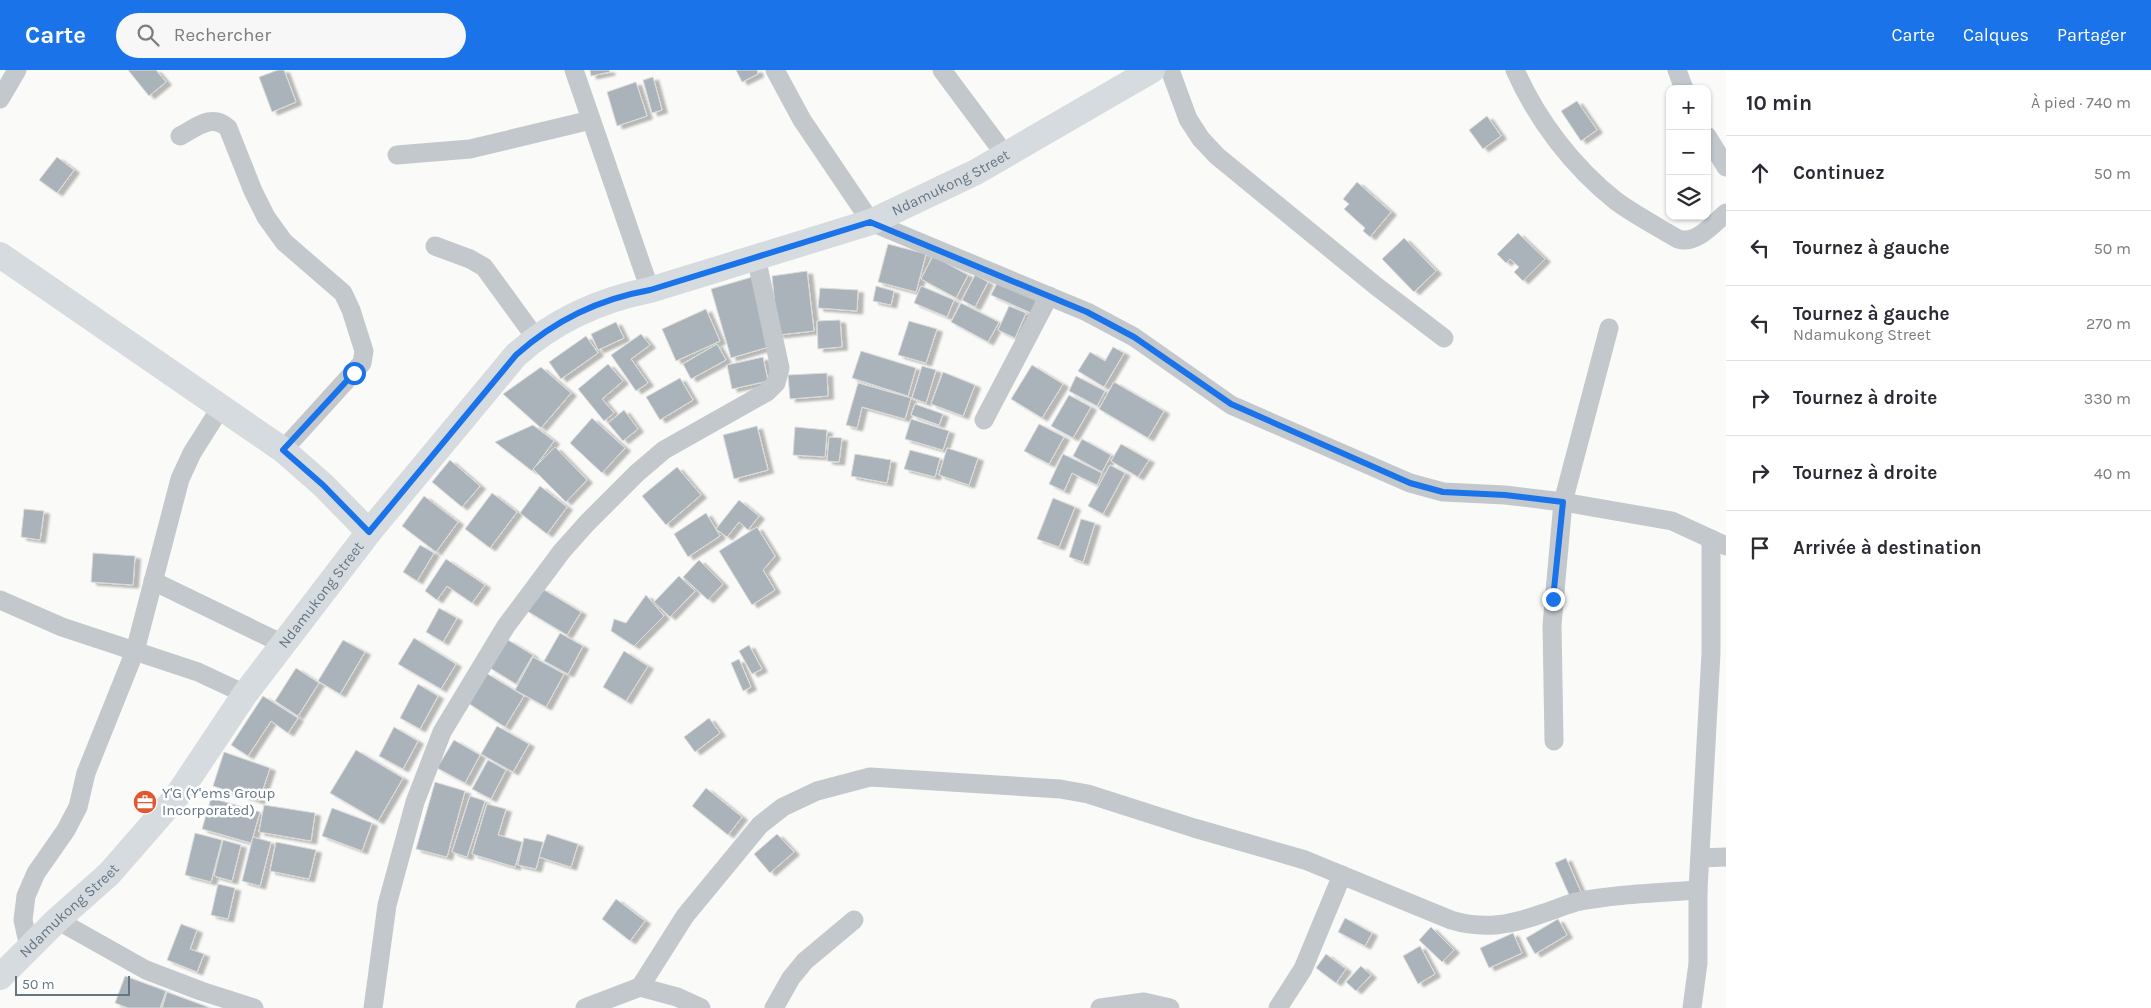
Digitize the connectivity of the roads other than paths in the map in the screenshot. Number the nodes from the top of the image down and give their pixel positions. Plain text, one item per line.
1 (17, 70) edge
2 (574, 70) edge
3 (775, 70) edge
4 (942, 70) edge
5 (1152, 70) edge
6 (1170, 70) edge
7 (1515, 70) edge
8 (1677, 70) edge
9 (1683, 85) edge
10 (0, 99) edge
11 (591, 120) junction
12 (180, 136) dead end
13 (1711, 143) edge
14 (397, 155) dead end
15 (1006, 156) junction
16 (1726, 167) edge
17 (1726, 213) edge
18 (870, 222) junction
19 (435, 246) dead end
20 (756, 256) junction
21 (3, 263) edge
22 (650, 290) junction
23 (1049, 296) junction
24 (1609, 328) dead end
25 (536, 337) junction
26 (1444, 338) dead end
27 (221, 407) junction
28 (984, 420) dead end
29 (283, 450) junction
30 (1563, 502) junction
31 (369, 532) junction
32 (1718, 543) edge
33 (153, 581) junction
34 (0, 600) edge
35 (283, 644) junction
36 (136, 652) junction
37 (245, 694) junction
38 (1554, 741) dead end
39 (1726, 857) edge
40 (1700, 858) junction
41 (1342, 874) junction
42 (1698, 890) junction
43 (57, 920) junction
44 (854, 920) dead end
45 (29, 947) junction
46 (0, 977) edge
47 (640, 987) junction
48 (254, 1008) edge
49 (373, 1008) edge
50 (585, 1008) edge
51 (701, 1008) edge
52 (774, 1008) edge
53 (1100, 1008) edge
54 (1170, 1008) edge
55 (1278, 1008) edge
56 (1692, 1008) edge

1 - 10 street
2 - 11 street
3 - 18 street
4 - 15 street
5 - 15 main road, Ndamukong Street
6 - 26 street
7 - 17 street
8 - 9 street
11 - 14 street
11 - 22 street
12 - 29 street
13 - 16 street
15 - 18 main road, Ndamukong Street
18 - 20 main road, Ndamukong Street
18 - 23 street
19 - 25 street
20 - 22 main road, Ndamukong Street
20 - 49 street
21 - 27 main road
22 - 25 main road, Ndamukong Street
23 - 28 street
23 - 30 street
24 - 30 street
25 - 31 main road, Ndamukong Street
27 - 29 main road
27 - 33 street
29 - 31 main road
30 - 32 street
30 - 38 street
31 - 35 main road, Ndamukong Street
32 - 40 street
33 - 35 street
33 - 36 street
34 - 36 street
35 - 37 main road, Ndamukong Street
36 - 37 street
36 - 45 street
37 - 43 main road, Ndamukong Street
39 - 40 street
40 - 42 street
41 - 42 street
41 - 47 street
41 - 55 street
42 - 56 street
43 - 45 main road, Ndamukong Street
43 - 48 street
44 - 52 street
45 - 46 main road, Ndamukong Street
47 - 50 street
47 - 51 street
53 - 54 street

